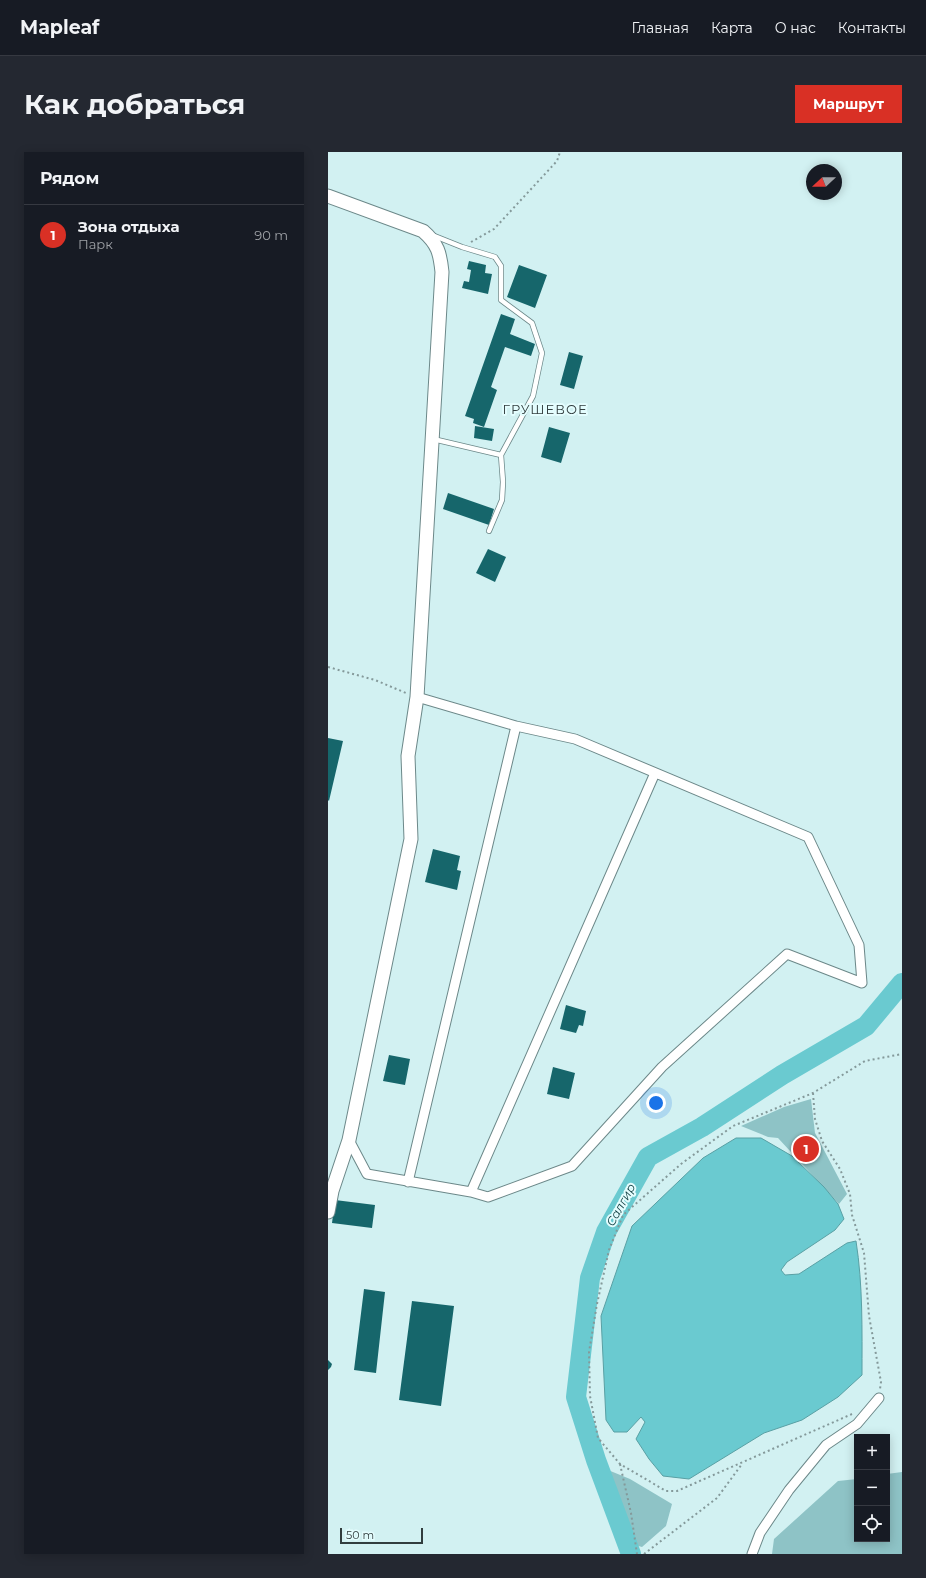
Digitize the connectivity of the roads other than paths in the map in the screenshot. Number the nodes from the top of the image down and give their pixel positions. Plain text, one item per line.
1 (328, 196) edge
2 (424, 232) junction
3 (432, 439) junction
4 (500, 456) junction
5 (489, 531) dead end
6 (417, 697) junction
7 (516, 726) junction
8 (655, 773) junction
9 (349, 1140) junction
10 (408, 1182) junction
11 (471, 1192) junction
12 (328, 1212) edge
13 (879, 1398) road end
14 (752, 1554) edge

1 - 2 street
2 - 3 street
2 - 4 lane
3 - 4 lane
3 - 6 street
4 - 5 lane
6 - 7 street
6 - 9 street
7 - 8 street
7 - 10 street
8 - 11 street
8 - 11 street
9 - 10 street
9 - 12 street
10 - 11 street
13 - 14 street

